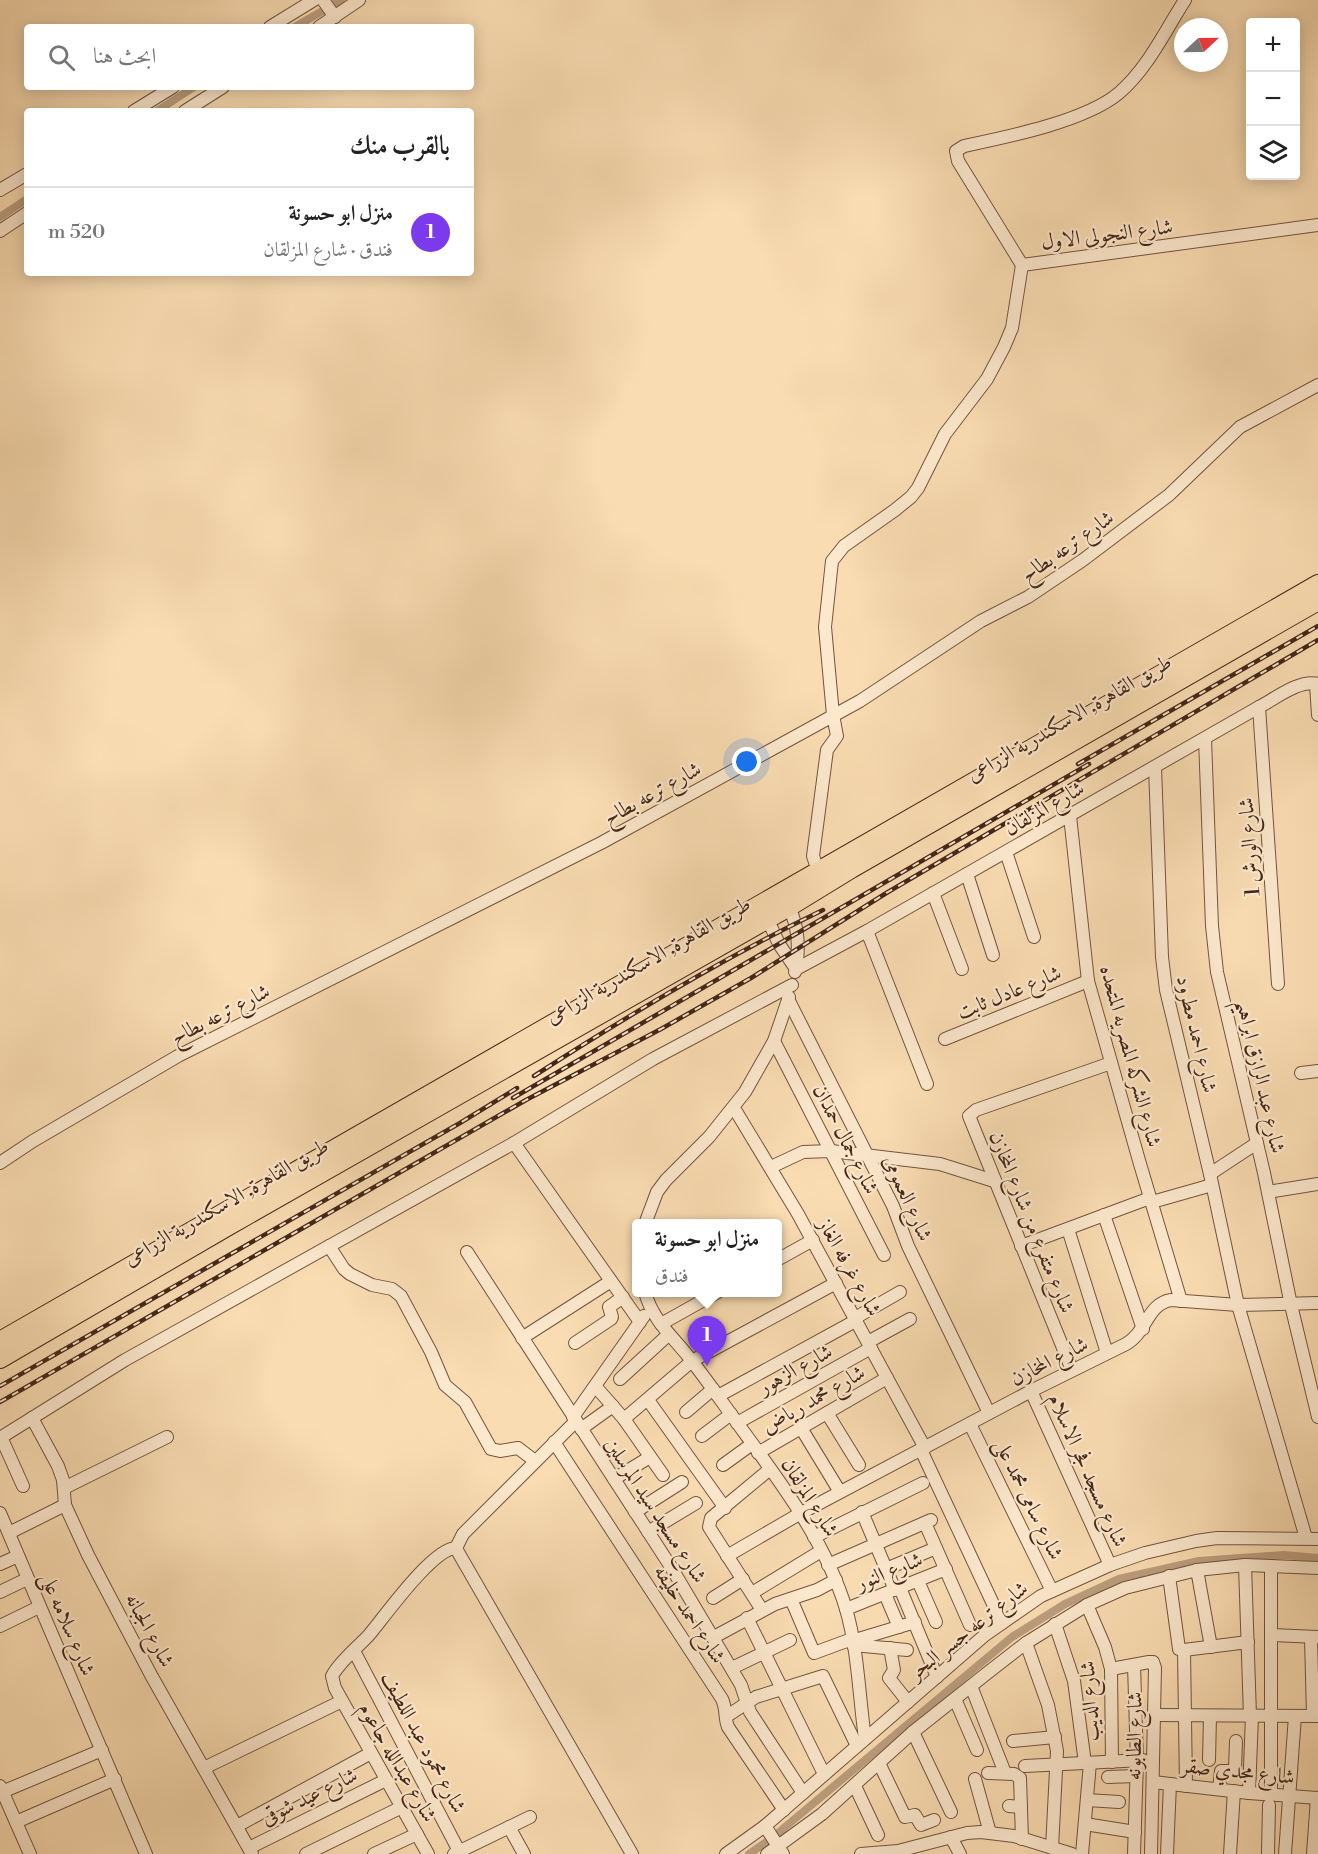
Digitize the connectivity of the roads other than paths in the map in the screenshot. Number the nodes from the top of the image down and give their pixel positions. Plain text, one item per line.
1 (314, 0) edge
2 (323, 0) edge
3 (359, 0) edge
4 (1185, 0) edge
5 (335, 17) junction
6 (275, 24) edge
7 (324, 24) edge
8 (167, 90) edge
9 (218, 90) edge
10 (139, 108) edge
11 (190, 108) edge
12 (24, 176) edge
13 (0, 190) edge
14 (24, 215) edge
15 (1318, 225) edge
16 (0, 231) edge
17 (1022, 265) junction
18 (1318, 385) edge
19 (1318, 584) edge
20 (1318, 601) edge
21 (1315, 684) edge
22 (1259, 707) junction
23 (833, 715) junction
24 (1318, 715) edge
25 (1205, 739) junction
26 (1155, 767) junction
27 (1070, 816) junction
28 (1006, 852) junction
29 (818, 871) junction
30 (967, 874) junction
31 (933, 893) junction
32 (789, 907) junction
33 (767, 918) junction
34 (867, 931) junction
35 (1034, 937) dead end
36 (993, 955) dead end
37 (796, 969) junction
38 (962, 969) dead end
39 (1088, 981) junction
40 (1278, 984) dead end
41 (792, 985) junction
42 (788, 999) junction
43 (945, 1039) dead end
44 (774, 1041) junction
45 (1111, 1063) junction
46 (1318, 1071) edge
47 (1301, 1073) dead end
48 (927, 1084) dead end
49 (734, 1108) junction
50 (514, 1143) junction
51 (1257, 1143) junction
52 (831, 1151) junction
53 (868, 1156) junction
54 (0, 1163) edge
55 (771, 1167) junction
56 (994, 1180) junction
57 (1211, 1180) junction
58 (1318, 1184) edge
59 (1268, 1192) junction
60 (1151, 1200) junction
61 (1104, 1215) junction
62 (647, 1219) edge
63 (1068, 1229) junction
64 (813, 1240) junction
65 (329, 1246) junction
66 (1021, 1246) junction
67 (467, 1252) dead end
68 (884, 1255) dead end
69 (782, 1257) edge
70 (611, 1281) junction
71 (836, 1283) junction
72 (900, 1292) dead end
73 (623, 1297) junction
74 (647, 1297) edge
75 (712, 1297) edge
76 (1181, 1301) junction
77 (1318, 1303) edge
78 (1238, 1305) junction
79 (1291, 1305) junction
80 (650, 1308) junction
81 (856, 1319) junction
82 (910, 1319) dead end
83 (640, 1322) junction
84 (664, 1329) junction
85 (1143, 1329) junction
86 (522, 1338) junction
87 (0, 1341) edge
88 (575, 1343) dead end
89 (870, 1345) junction
90 (1107, 1353) junction
91 (0, 1359) edge
92 (692, 1361) junction
93 (1072, 1370) junction
94 (887, 1378) junction
95 (620, 1379) dead end
96 (596, 1387) junction
97 (1031, 1391) junction
98 (716, 1393) junction
99 (648, 1400) junction
100 (613, 1406) junction
101 (686, 1412) dead end
102 (827, 1413) junction
103 (989, 1413) junction
104 (1318, 1417) edge
105 (32, 1418) junction
106 (734, 1418) junction
107 (624, 1419) junction
108 (576, 1422) junction
109 (970, 1424) junction
110 (801, 1428) junction
111 (702, 1436) dead end
112 (167, 1437) dead end
113 (1, 1438) edge
114 (554, 1442) junction
115 (755, 1449) junction
116 (923, 1449) junction
117 (650, 1457) junction
118 (535, 1461) junction
119 (723, 1465) dead end
120 (859, 1465) dead end
121 (770, 1469) junction
122 (663, 1475) dead end
123 (614, 1479) junction
124 (682, 1482) dead end
125 (923, 1483) dead end
126 (23, 1486) dead end
127 (64, 1488) junction
128 (840, 1492) junction
129 (696, 1503) dead end
130 (66, 1505) junction
131 (725, 1508) junction
132 (635, 1512) junction
133 (862, 1512) junction
134 (0, 1513) edge
135 (801, 1513) junction
136 (648, 1532) junction
137 (9, 1533) junction
138 (814, 1537) junction
139 (1312, 1538) edge
140 (876, 1544) junction
141 (456, 1548) junction
142 (936, 1548) junction
143 (821, 1551) junction
144 (18, 1556) junction
145 (727, 1556) junction
146 (0, 1564) edge
147 (828, 1565) junction
148 (1110, 1565) junction
149 (1245, 1565) junction
150 (1271, 1566) junction
151 (1318, 1568) edge
152 (886, 1569) junction
153 (946, 1569) junction
154 (1197, 1570) junction
155 (1169, 1576) junction
156 (27, 1579) junction
157 (742, 1579) junction
158 (836, 1580) junction
159 (918, 1581) junction
160 (893, 1590) junction
161 (1052, 1591) junction
162 (0, 1592) edge
163 (752, 1593) junction
164 (713, 1598) dead end
165 (790, 1599) junction
166 (1087, 1605) junction
167 (39, 1607) junction
168 (846, 1609) junction
169 (762, 1610) junction
170 (747, 1618) junction
171 (915, 1622) junction
172 (936, 1622) dead end
173 (1002, 1623) junction
174 (1055, 1624) junction
175 (970, 1625) dead end
176 (0, 1626) edge
177 (899, 1627) junction
178 (1272, 1635) junction
179 (714, 1637) junction
180 (1314, 1637) edge
181 (790, 1640) dead end
182 (852, 1641) junction
183 (1248, 1642) junction
184 (1026, 1643) junction
185 (1211, 1647) junction
186 (890, 1648) junction
187 (907, 1650) dead end
188 (1183, 1650) junction
189 (354, 1651) junction
190 (765, 1652) junction
191 (1314, 1663) edge
192 (1134, 1665) junction
193 (732, 1668) junction
194 (1111, 1669) junction
195 (937, 1677) junction
196 (971, 1686) junction
197 (783, 1689) junction
198 (955, 1699) junction
199 (342, 1701) junction
200 (746, 1702) junction
201 (908, 1702) junction
202 (1155, 1715) junction
203 (727, 1716) junction
204 (1185, 1716) junction
205 (1209, 1716) junction
206 (1251, 1716) junction
207 (1271, 1716) junction
208 (1295, 1716) junction
209 (1316, 1716) edge
210 (913, 1732) junction
211 (1055, 1737) junction
212 (1012, 1741) dead end
213 (1236, 1741) dead end
214 (861, 1742) junction
215 (102, 1750) junction
216 (977, 1750) dead end
217 (371, 1753) junction
218 (1154, 1760) junction
219 (1209, 1760) dead end
220 (1137, 1761) junction
221 (1112, 1762) junction
222 (879, 1763) junction
223 (1087, 1763) junction
224 (1058, 1765) junction
225 (1025, 1766) dead end
226 (204, 1768) junction
227 (988, 1773) dead end
228 (1005, 1773) junction
229 (824, 1774) junction
230 (1136, 1776) junction
231 (1108, 1777) dead end
232 (115, 1779) junction
233 (975, 1779) dead end
234 (386, 1780) junction
235 (1153, 1782) junction
236 (1170, 1784) junction
237 (855, 1786) junction
238 (1186, 1786) junction
239 (1, 1789) edge
240 (1219, 1789) junction
241 (1234, 1791) junction
242 (803, 1793) junction
243 (1250, 1793) junction
244 (1289, 1796) junction
245 (1318, 1798) edge
246 (1270, 1799) junction
247 (1087, 1800) junction
248 (1119, 1802) dead end
249 (402, 1807) junction
250 (784, 1810) junction
251 (951, 1812) dead end
252 (530, 1817) dead end
253 (934, 1820) dead end
254 (16, 1822) junction
255 (1085, 1824) junction
256 (237, 1826) junction
257 (509, 1827) junction
258 (767, 1828) junction
259 (1135, 1832) junction
260 (990, 1833) junction
261 (417, 1834) junction
262 (878, 1835) dead end
263 (951, 1837) junction
264 (1022, 1839) junction
265 (779, 1848) edge
266 (927, 1849) edge
267 (1046, 1850) edge
268 (250, 1851) edge
269 (457, 1853) edge
270 (30, 1854) edge
271 (147, 1854) edge
272 (306, 1854) edge
273 (374, 1854) edge
274 (428, 1854) edge
275 (524, 1854) edge
276 (632, 1854) edge
277 (726, 1854) edge
278 (767, 1854) edge
279 (861, 1854) edge
280 (960, 1854) edge
281 (1072, 1854) edge
282 (1082, 1854) edge
283 (1134, 1854) edge
284 (1152, 1854) edge
285 (1167, 1854) edge
286 (1230, 1854) edge
287 (1268, 1854) edge
288 (1285, 1854) edge
289 (1313, 1854) edge

1 - 6 street
2 - 5 street
3 - 5 street
4 - 17 street
5 - 7 street
8 - 10 street
9 - 11 street
12 - 13 street
14 - 16 street
15 - 17 street, شارع النجولى الاول
17 - 23 street, شارع النجولى الاول
18 - 23 street, شارع ترعه بطاح
19 - 29 highway, طريق القاهرة, الاسكندرية الزراعى
20 - 32 highway, طريق القاهرة, الاسكندرية الزراعى
21 - 22 street, شارع المزلقان
21 - 24 street
22 - 25 street, شارع المزلقان
22 - 40 street, شارع الورش 1
23 - 29 street, شارع النجولى الاول
23 - 54 street, شارع ترعه بطاح
25 - 26 street, شارع المزلقان
25 - 51 street, شارع عبد الرازق ابراهيم
26 - 27 street, شارع المزلقان
26 - 57 street, شارع احمد مطرود
27 - 28 street, شارع المزلقان
27 - 39 street, شارع الشركه المصريه المتحده
28 - 30 street, شارع المزلقان
28 - 35 street
29 - 87 highway, طريق القاهرة, الاسكندرية الزراعى
30 - 31 street, شارع المزلقان
30 - 36 street
31 - 34 street, شارع المزلقان
31 - 38 street
32 - 33 highway, طريق القاهرة, الاسكندرية الزراعى
32 - 37 street
33 - 37 street
33 - 91 highway, طريق القاهرة, الاسكندرية الزراعى
34 - 37 street, شارع المزلقان
34 - 48 street
37 - 41 street
39 - 43 street, شارع عادل ثابت
39 - 45 street, شارع الشركه المصريه المتحده
41 - 42 street
41 - 50 street
42 - 44 street
42 - 53 street, شارع العمومى
44 - 49 street
44 - 52 street, شارع جمال حمدان
45 - 56 street, شارع متفرع من شارع المخازن
45 - 60 street, شارع الشركه المصريه المتحده
46 - 47 street
49 - 55 street, شارع غرفه الغاز
49 - 62 street
50 - 65 street
50 - 70 street
51 - 57 street
51 - 59 street, شارع عبد الرازق ابراهيم
52 - 53 street
52 - 55 street
52 - 68 street, شارع جمال حمدان
53 - 56 street
53 - 103 street, شارع العمومى
55 - 64 street, شارع غرفه الغاز
56 - 66 street, شارع متفرع من شارع المخازن
57 - 60 street
57 - 78 street, شارع احمد مطرود
58 - 59 street
59 - 79 street, شارع عبد الرازق ابراهيم
60 - 61 street
60 - 76 street, شارع الشركه المصريه المتحده
61 - 63 street
61 - 85 street
63 - 66 street
63 - 90 street
64 - 69 street
64 - 71 street, شارع غرفه الغاز
65 - 105 street
65 - 118 street
66 - 93 street, شارع متفرع من شارع المخازن
67 - 86 street, شارع مسجد سيد المرسلين
70 - 73 street
70 - 86 street
71 - 81 street, شارع غرفه الغاز
71 - 92 street
72 - 81 street
73 - 83 street
73 - 88 street
74 - 80 street, شارع المزلقان
75 - 84 street
76 - 78 street, شارع المخازن
76 - 85 street, شارع المخازن
77 - 79 street, شارع المخازن
78 - 79 street, شارع المخازن
78 - 139 street, شارع احمد مطرود
79 - 104 street, شارع عبد الرازق ابراهيم
80 - 83 street
80 - 84 street, شارع المزلقان
81 - 89 street, شارع غرفه الغاز
81 - 98 street
82 - 89 street, شارع الزهور
83 - 96 street
84 - 92 street, شارع المزلقان
84 - 95 street
85 - 90 street, شارع المخازن
86 - 108 street, شارع مسجد سيد المرسلين
89 - 94 street, شارع غرفه الغاز
89 - 106 street, شارع الزهور
90 - 93 street, شارع المخازن
92 - 98 street, شارع المزلقان
92 - 99 street
93 - 97 street, شارع المخازن
94 - 102 street, شارع محمد رياض
94 - 116 street, شارع غرفه الغاز
96 - 100 street
96 - 108 street
97 - 103 street, شارع المخازن
97 - 148 street, شارع مسجد فجر الاسلام
98 - 101 street
98 - 106 street, شارع المزلقان
99 - 107 street
99 - 131 street
100 - 107 street
100 - 108 street
102 - 110 street, شارع محمد رياض
102 - 120 street
103 - 109 street, شارع المخازن
105 - 113 street
105 - 127 street, شارع الجبانه
106 - 111 street, شارع الزهور
106 - 115 street, شارع المزلقان
107 - 117 street
108 - 114 street
108 - 123 street, شارع مسجد سيد المرسلين
109 - 116 street, شارع المخازن
109 - 161 street, شارع سامى محمد على
110 - 115 street, شارع محمد رياض
110 - 128 street
112 - 127 street
113 - 126 street
114 - 118 street
114 - 203 street, شارع احمد خليفه
115 - 119 street, شارع محمد رياض
115 - 121 street, شارع المزلقان
116 - 128 street, شارع المخازن
116 - 173 street, شارع غرفه الغاز
117 - 122 street
117 - 123 street
118 - 141 street
121 - 131 street
121 - 135 street, شارع المزلقان
123 - 132 street, شارع مسجد سيد المرسلين
124 - 132 street
125 - 133 street
127 - 130 street, شارع الجبانه
128 - 135 street, شارع المخازن
129 - 136 street
130 - 137 street
130 - 226 street, شارع الجبانه
131 - 145 street
132 - 136 street, شارع مسجد سيد المرسلين
133 - 138 street
133 - 140 street
134 - 137 street, شارع سلامه على
135 - 138 street, شارع المزلقان
135 - 145 street, شارع المخازن
136 - 179 street, شارع مسجد سيد المرسلين
137 - 144 street, شارع سلامه على
138 - 143 street, شارع المزلقان
139 - 148 street, شارع ترعه جسر البحر
140 - 142 street
140 - 147 street
140 - 152 street
141 - 189 street
141 - 276 street
142 - 152 street
142 - 153 street
143 - 147 street, شارع المزلقان
143 - 163 street
144 - 146 street
144 - 156 street, شارع سلامه على
145 - 157 street
147 - 158 street, شارع المزلقان
148 - 161 street, شارع ترعه جسر البحر
149 - 150 street
149 - 154 street
149 - 183 street
150 - 151 street
150 - 178 street
152 - 160 street
153 - 159 street, شارع النور
153 - 175 street
154 - 155 street
154 - 185 street
155 - 166 street
155 - 188 street
156 - 162 street
156 - 167 street, شارع سلامه على
157 - 163 street
157 - 164 street
158 - 165 street
158 - 168 street, شارع المزلقان
159 - 160 street, شارع النور
159 - 172 street
160 - 168 street, شارع النور
160 - 171 street
160 - 177 street
161 - 173 street, شارع ترعه جسر البحر
163 - 169 street
165 - 169 street
165 - 182 street
166 - 174 street
166 - 194 street, شارع الديب
167 - 176 street
167 - 215 street, شارع سلامه على
168 - 182 street, شارع المزلقان
169 - 170 street
170 - 179 street
170 - 190 street
171 - 177 street
171 - 195 street
173 - 195 street, شارع ترعه جسر البحر
174 - 184 street
174 - 223 street
177 - 182 street
178 - 180 street
178 - 207 street
179 - 193 street, شارع مسجد سيد المرسلين
180 - 191 street
181 - 190 street
182 - 186 street
182 - 214 street, شارع المزلقان
183 - 185 street
183 - 206 street
184 - 196 street
184 - 211 street
185 - 188 street
186 - 187 street
186 - 201 street
188 - 204 street
189 - 199 street, شارع عبدالله جاعوم
189 - 269 street, شارع محمود عبد اللطيف
190 - 193 street
190 - 197 street
191 - 209 street
192 - 194 street, شارع الطابونه
192 - 202 street, شارع الطابونه
192 - 220 street
193 - 200 street, شارع مسجد سيد المرسلين
194 - 221 street, شارع الديب
195 - 201 street, شارع ترعه جسر البحر
196 - 198 street
196 - 228 street
197 - 200 street
197 - 214 street
197 - 229 street
198 - 210 street
198 - 216 street
199 - 217 street, شارع عبدالله جاعوم
199 - 226 street
200 - 203 street
200 - 242 street, شارع مسجد سيد المرسلين
201 - 214 street, شارع ترعه جسر البحر
202 - 204 street
202 - 218 street, شارع الطابونه
203 - 250 street, شارع احمد خليفه
204 - 205 street
204 - 238 street
205 - 206 street
205 - 219 street
206 - 207 street
206 - 243 street
207 - 208 street
207 - 246 street
208 - 209 street
208 - 244 street
210 - 222 street
210 - 251 street
211 - 212 street
211 - 224 street
213 - 240 street
214 - 229 street, شارع ترعه جسر البحر
215 - 232 street, شارع سلامه على
215 - 239 street
217 - 234 street, شارع عبدالله جاعوم
217 - 256 street
218 - 220 street
218 - 235 street, شارع الطابونه
220 - 221 street
220 - 230 street
221 - 223 street
222 - 237 street
222 - 253 street
223 - 224 street
223 - 247 street
224 - 225 street
224 - 267 street
226 - 256 street, شارع الجبانه
227 - 228 street
228 - 264 street
229 - 242 street, شارع ترعه جسر البحر
230 - 231 street
230 - 259 street
232 - 254 street
232 - 271 street, شارع سلامه على
233 - 260 street
234 - 249 street, شارع عبدالله جاعوم
234 - 268 street, شارع عيد شوقى
235 - 236 street, شارع مجدي صقر
235 - 284 street, شارع الطابونه
236 - 238 street, شارع مجدي صقر
236 - 285 street
237 - 262 street
237 - 265 street
238 - 240 street, شارع مجدي صقر
239 - 254 street
240 - 241 street, شارع مجدي صقر
241 - 243 street, شارع مجدي صقر
241 - 286 street
242 - 250 street, شارع ترعه جسر البحر
243 - 246 street, شارع مجدي صقر
244 - 245 street, شارع مجدي صقر
244 - 246 street, شارع مجدي صقر
244 - 288 street
245 - 289 street
246 - 287 street
247 - 248 street
247 - 255 street
249 - 261 street, شارع عبدالله جاعوم
249 - 272 street
250 - 258 street, شارع ترعه جسر البحر
252 - 257 street
254 - 270 street
255 - 259 street
255 - 282 street
256 - 268 street, شارع الجبانه
257 - 269 street
257 - 275 street
258 - 265 street
258 - 277 street, شارع ترعه جسر البحر
259 - 283 street
260 - 263 street
260 - 264 street
261 - 273 street
261 - 274 street, شارع عبدالله جاعوم
263 - 266 street
263 - 280 street
264 - 267 street
265 - 278 street
266 - 279 street
267 - 281 street

